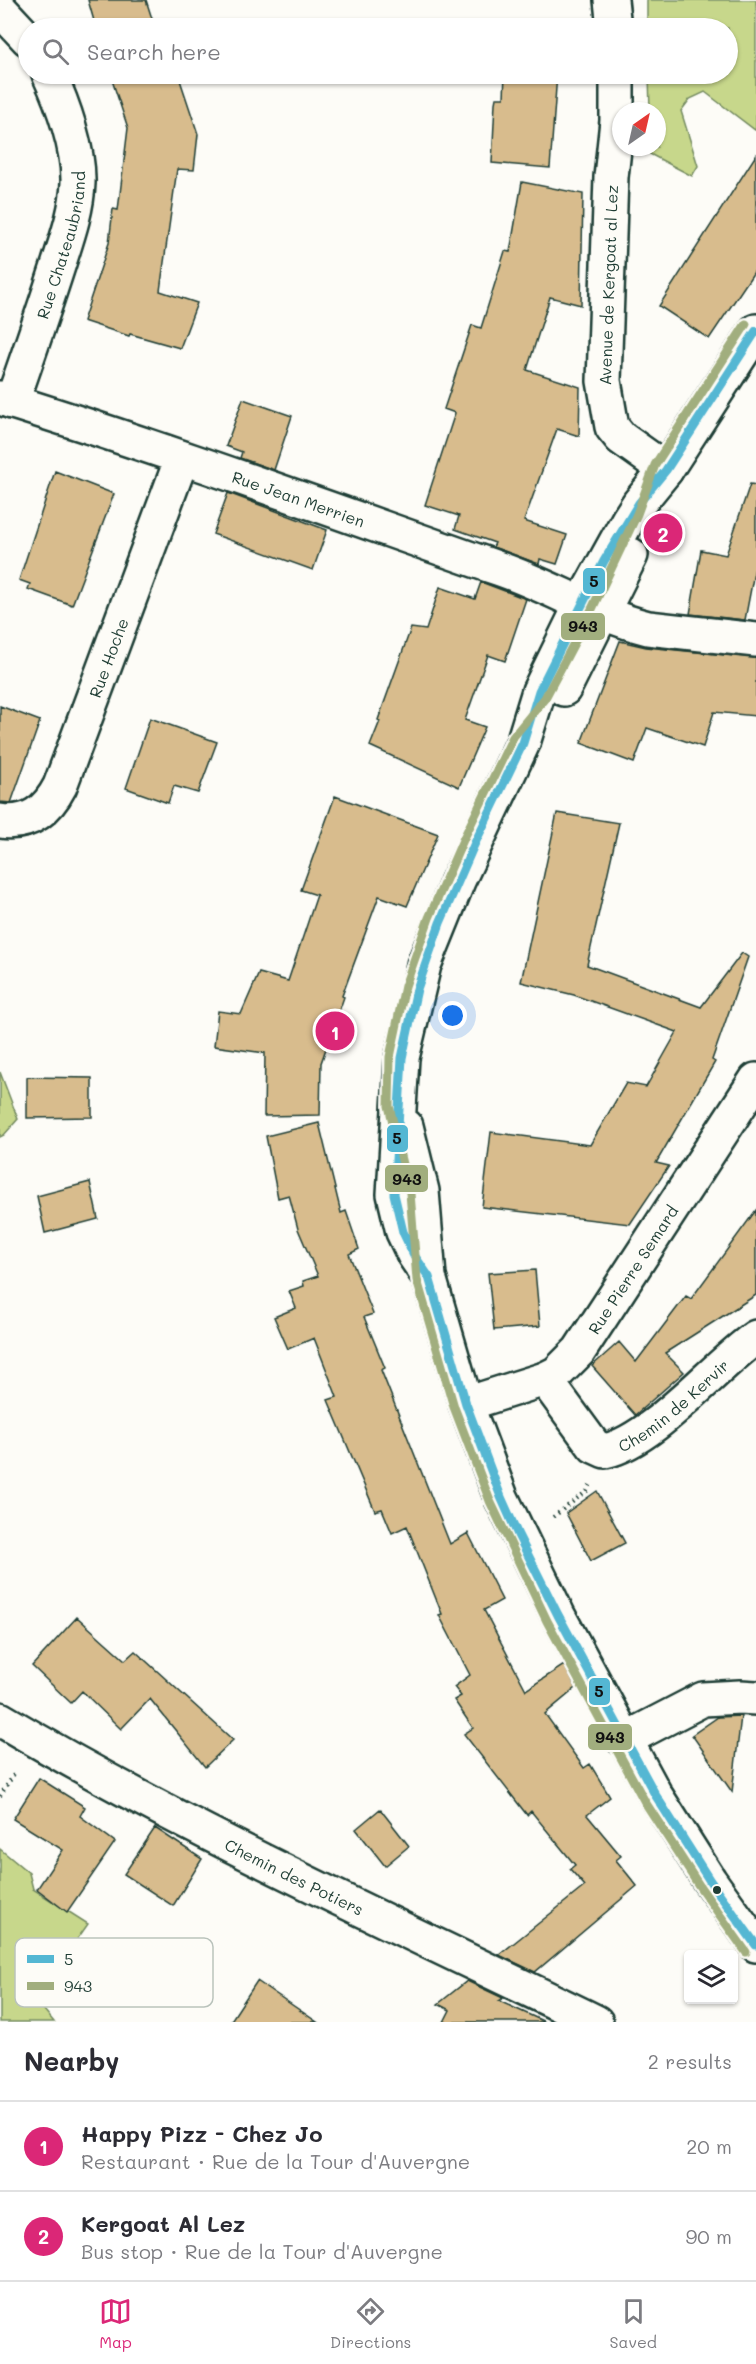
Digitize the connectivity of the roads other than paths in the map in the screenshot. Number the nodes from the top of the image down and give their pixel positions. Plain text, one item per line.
1 (611, 0) edge
2 (0, 9) edge
3 (613, 18) edge
4 (18, 28) edge
5 (53, 84) edge
6 (617, 84) edge
7 (756, 331) edge
8 (6, 400) edge
9 (182, 458) junction
10 (666, 470) junction
11 (593, 608) junction
12 (756, 640) edge
13 (0, 821) edge
14 (756, 1080) edge
15 (756, 1337) edge
16 (545, 1379) junction
17 (466, 1404) junction
18 (756, 1698) edge
19 (0, 1719) edge
20 (624, 1740) junction
21 (756, 1945) edge
22 (596, 2022) edge

1 - 3 street
2 - 4 street
5 - 8 street, Rue Chateaubriand
6 - 10 street, Avenue de Kergoat al Lez
7 - 10 street
8 - 9 street, Rue Jean Merrien
9 - 11 street, Rue Jean Merrien
9 - 13 street, Rue Hoche
10 - 11 street
11 - 12 street, Rue Jean Merrien
11 - 17 street
14 - 16 street, Rue Pierre Semard
15 - 16 street, Chemin de Kervir
16 - 17 street, Rue Pierre Semard
17 - 20 street
18 - 20 street
19 - 22 street, Chemin des Potiers
20 - 21 street

